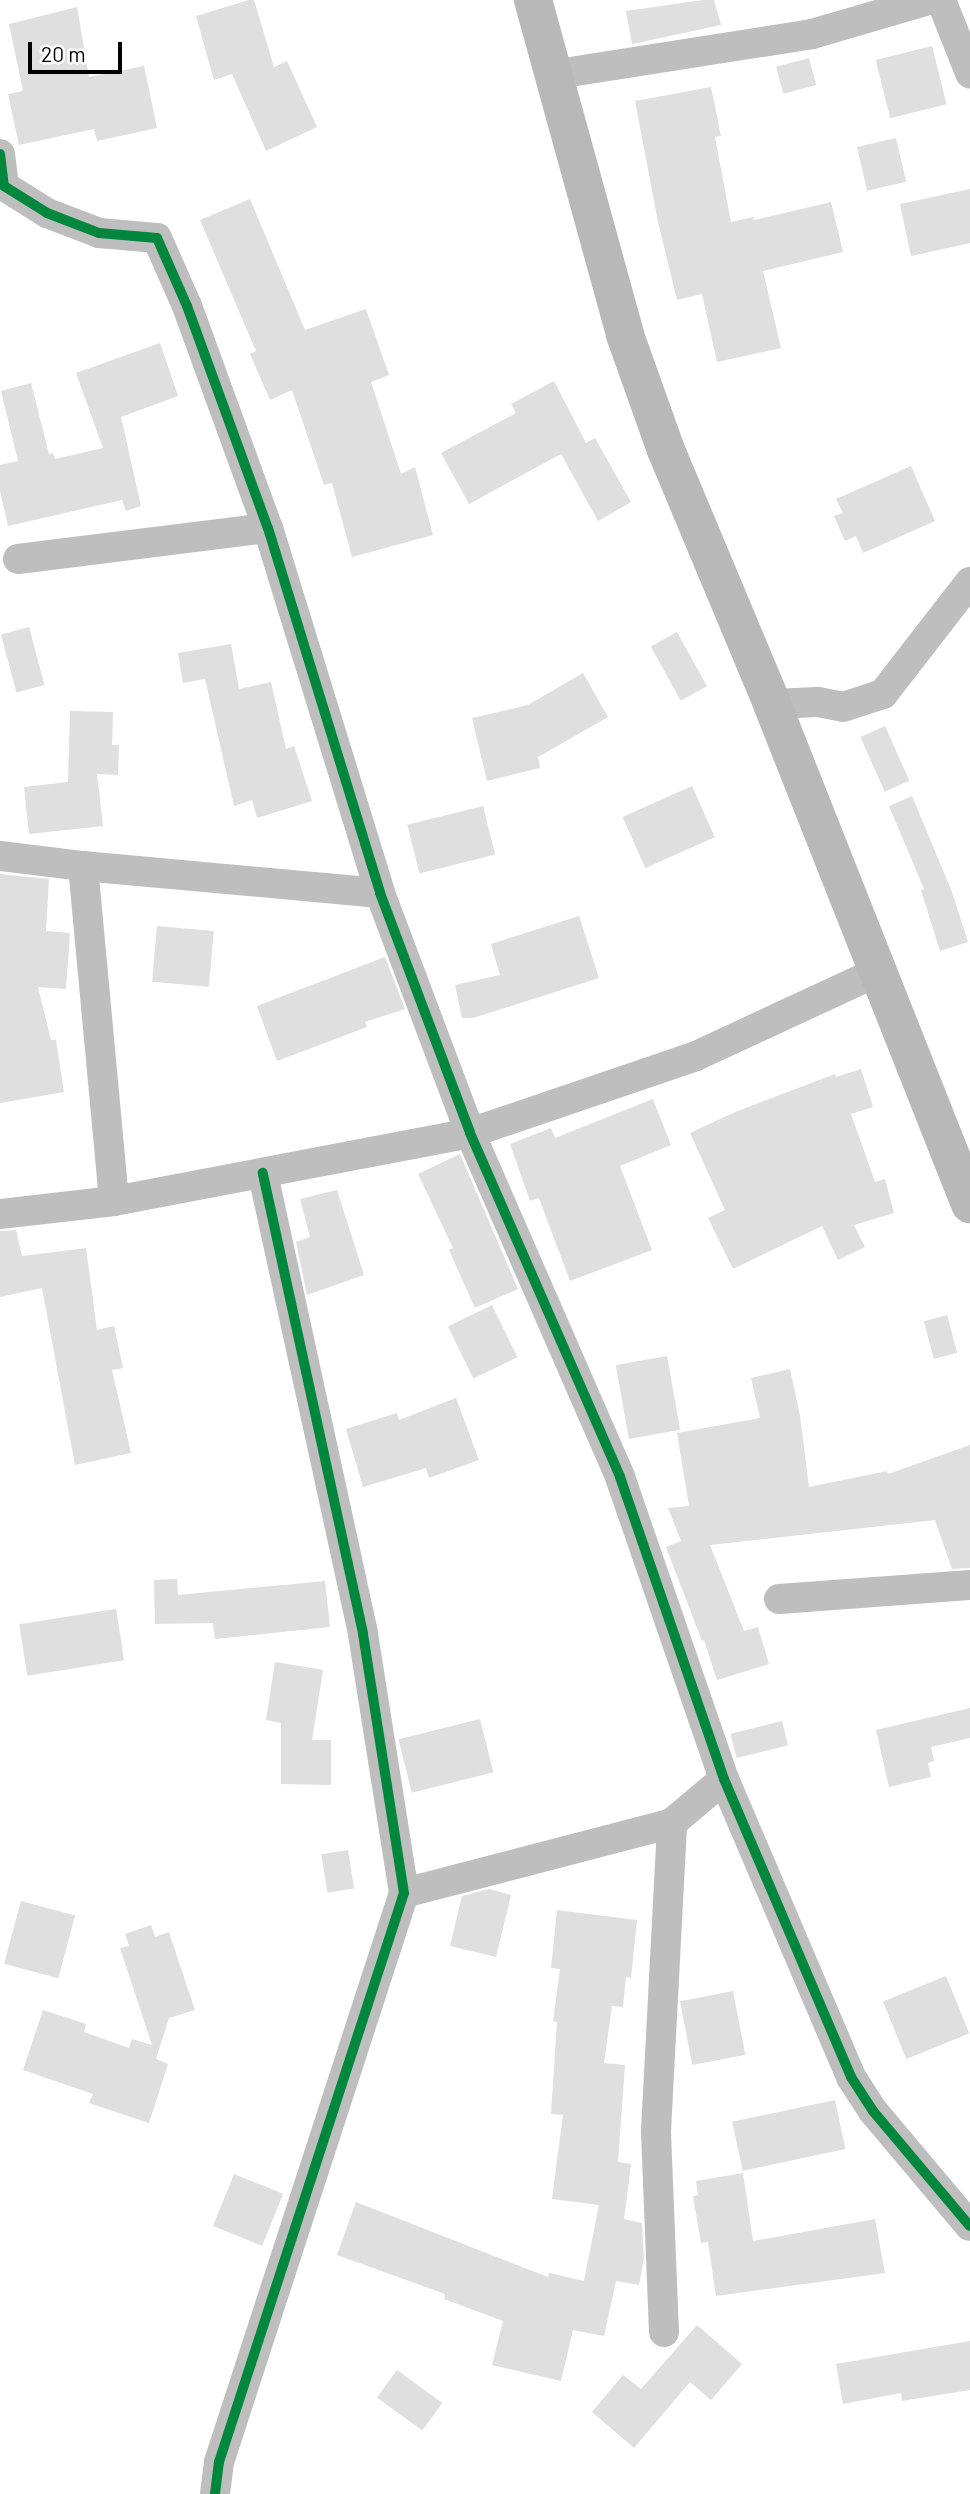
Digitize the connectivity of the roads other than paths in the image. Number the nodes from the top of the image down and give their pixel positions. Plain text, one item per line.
1 (533, 0) edge
2 (929, 0) edge
3 (941, 0) edge
4 (970, 73) edge
5 (551, 75) junction
6 (0, 154) edge
7 (268, 528) junction
8 (18, 559) dead end
9 (970, 582) edge
10 (772, 704) junction
11 (0, 856) edge
12 (83, 866) junction
13 (380, 893) junction
14 (877, 972) junction
15 (470, 1133) junction
16 (263, 1173) junction
17 (114, 1201) junction
18 (970, 1203) edge
19 (0, 1214) edge
20 (970, 1585) edge
21 (779, 1600) dead end
22 (724, 1779) junction
23 (672, 1823) junction
24 (404, 1893) junction
25 (970, 2226) edge
26 (664, 2332) dead end
27 (215, 2494) edge

1 - 5 main road
2 - 5 street
3 - 4 street
5 - 10 main road
6 - 7 street
7 - 8 street
7 - 13 street
9 - 10 street
10 - 14 main road
11 - 12 street
12 - 13 street
12 - 17 street
13 - 15 street
14 - 15 street
14 - 18 main road
15 - 16 street
15 - 22 street
16 - 17 street
16 - 24 street
17 - 19 street
20 - 21 street
22 - 23 street
22 - 25 street
23 - 24 street
23 - 26 street
24 - 27 street

